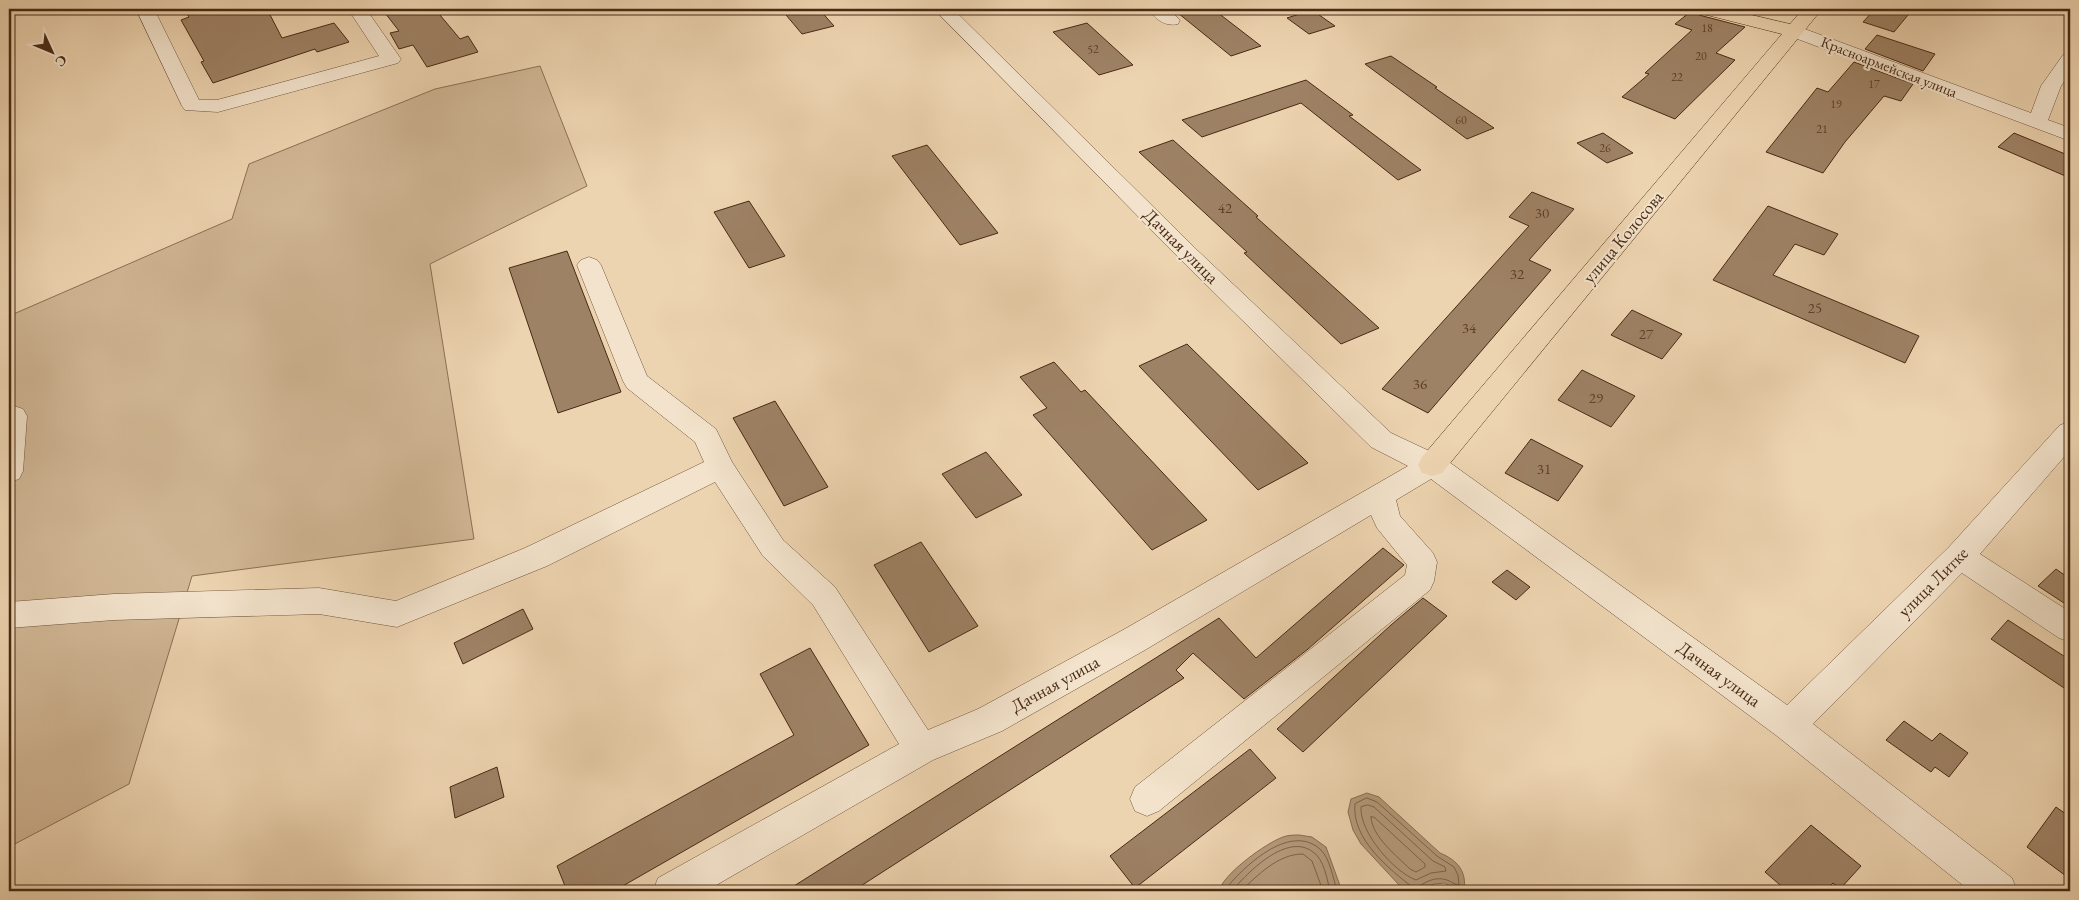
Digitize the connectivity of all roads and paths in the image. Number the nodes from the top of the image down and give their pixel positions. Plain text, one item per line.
1 (357, 9) edge
2 (947, 9) edge
3 (1706, 9) edge
4 (1813, 9) edge
5 (149, 10) edge
6 (1794, 31) junction
7 (2070, 59) edge
8 (2037, 123) junction
9 (2070, 135) edge
10 (589, 265) dead end
11 (14, 416) dead end
12 (2070, 432) edge
13 (1432, 465) junction
14 (720, 467) junction
15 (9, 470) edge
16 (1381, 495) junction
17 (1960, 556) junction
18 (9, 615) edge
19 (2070, 628) edge
20 (1789, 725) junction
21 (921, 749) junction
22 (1147, 799) dead end
23 (671, 891) edge
24 (1999, 891) edge

1 - 5 street
2 - 13 street, Дачная улица
3 - 6 main road, Красноармейская улица
4 - 6 main road, улица Колосова
6 - 8 street, Красноармейская улица
6 - 13 main road, улица Колосова
7 - 8 street
8 - 9 street, Красноармейская улица
10 - 14 street
11 - 15 street
12 - 17 street, улица Литке
13 - 16 street, Дачная улица
13 - 20 street, Дачная улица
14 - 18 street
14 - 21 street
16 - 21 street, Дачная улица
16 - 22 street
17 - 19 street
17 - 20 street, улица Литке
20 - 24 street, Дачная улица
21 - 23 street, Дачная улица

